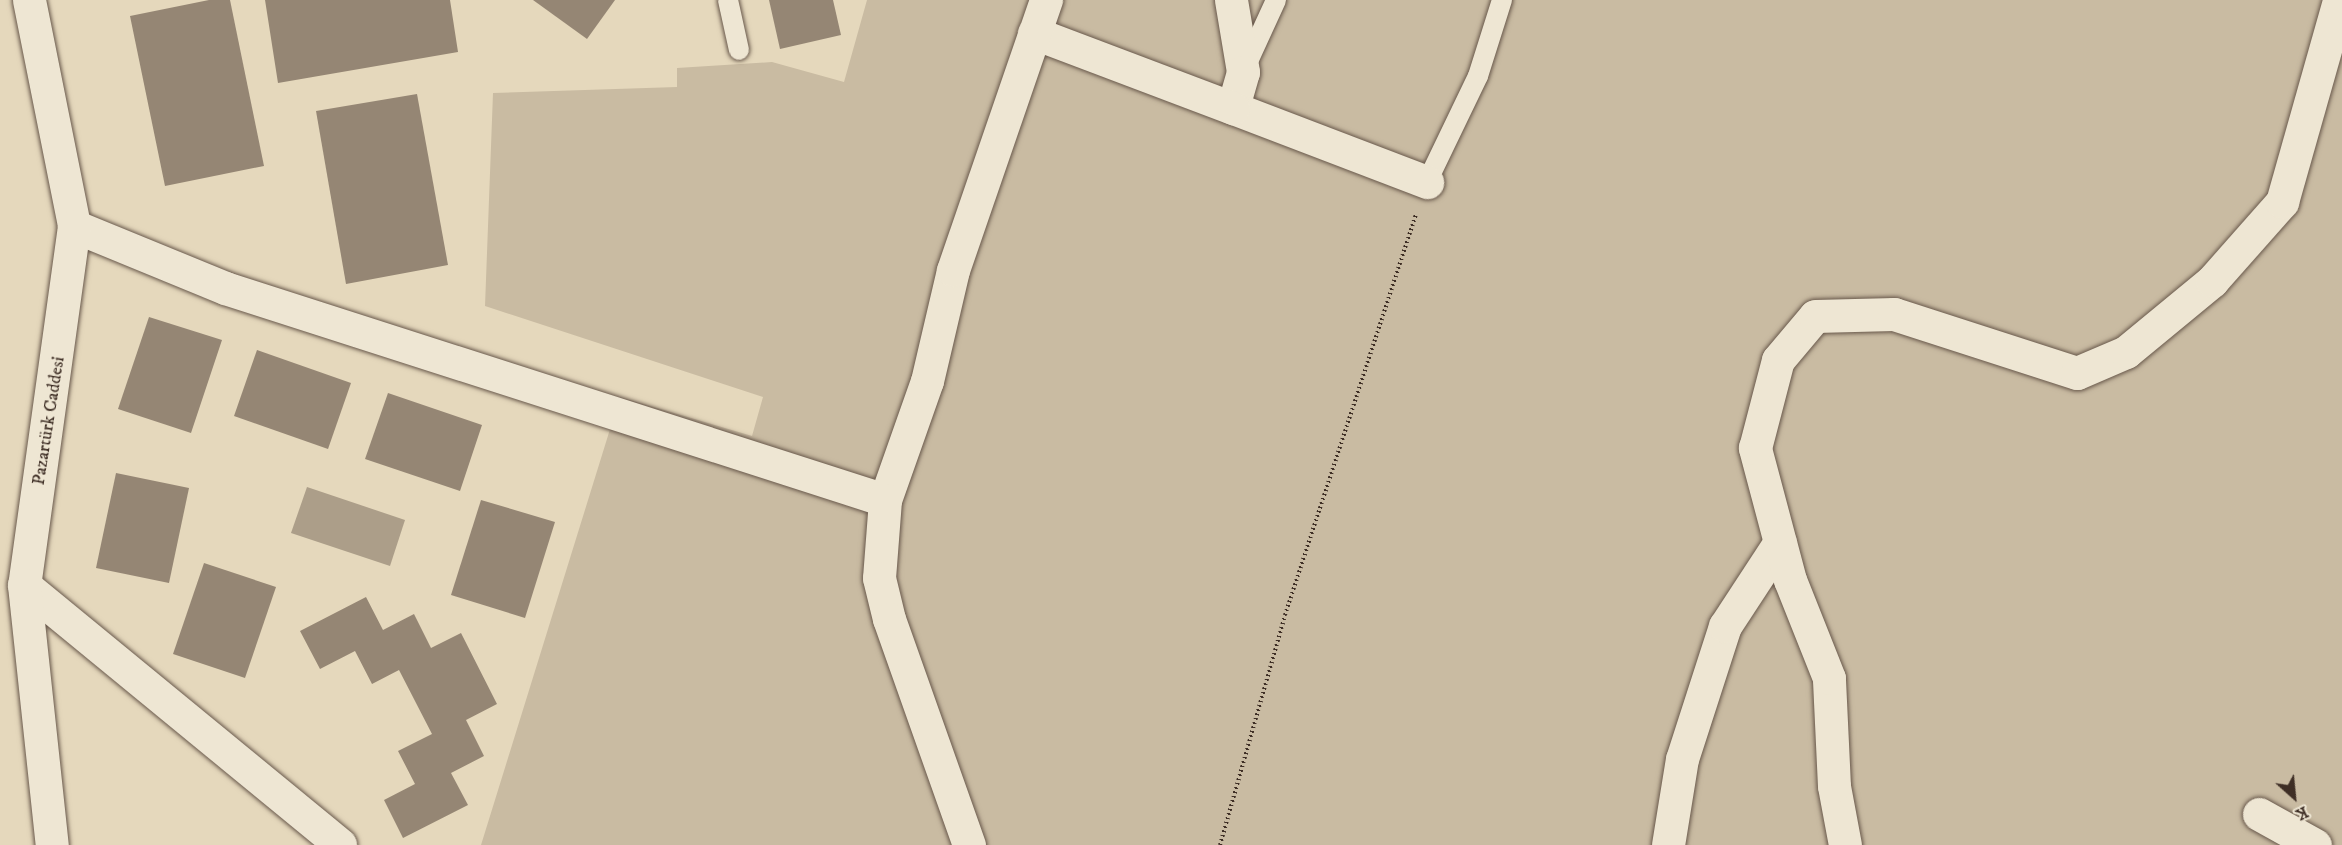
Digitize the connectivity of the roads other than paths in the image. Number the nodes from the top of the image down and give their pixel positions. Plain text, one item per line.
1 (29, 0) edge
2 (728, 0) edge
3 (1046, 0) edge
4 (1231, 0) edge
5 (1275, 0) edge
6 (1502, 0) edge
7 (2339, 0) edge
8 (1034, 33) junction
9 (739, 50) dead end
10 (1243, 72) junction
11 (1233, 108) junction
12 (1427, 182) joint
13 (74, 226) junction
14 (885, 500) junction
15 (1780, 542) junction
16 (24, 585) junction
17 (2259, 814) dead end
18 (51, 845) edge
19 (340, 845) edge
20 (969, 845) edge
21 (1668, 845) edge
22 (1845, 845) edge
23 (2315, 845) edge

1 - 13 street, Pazartürk Caddesi
2 - 9 lane
3 - 8 street
4 - 10 street
5 - 10 lane
6 - 12 lane
7 - 15 street
8 - 11 street
8 - 14 street
10 - 11 street
11 - 12 street
13 - 14 street
13 - 16 street, Pazartürk Caddesi
14 - 20 street
15 - 21 street
15 - 22 street
16 - 18 street, Pazartürk Caddesi
16 - 19 street
17 - 23 street

